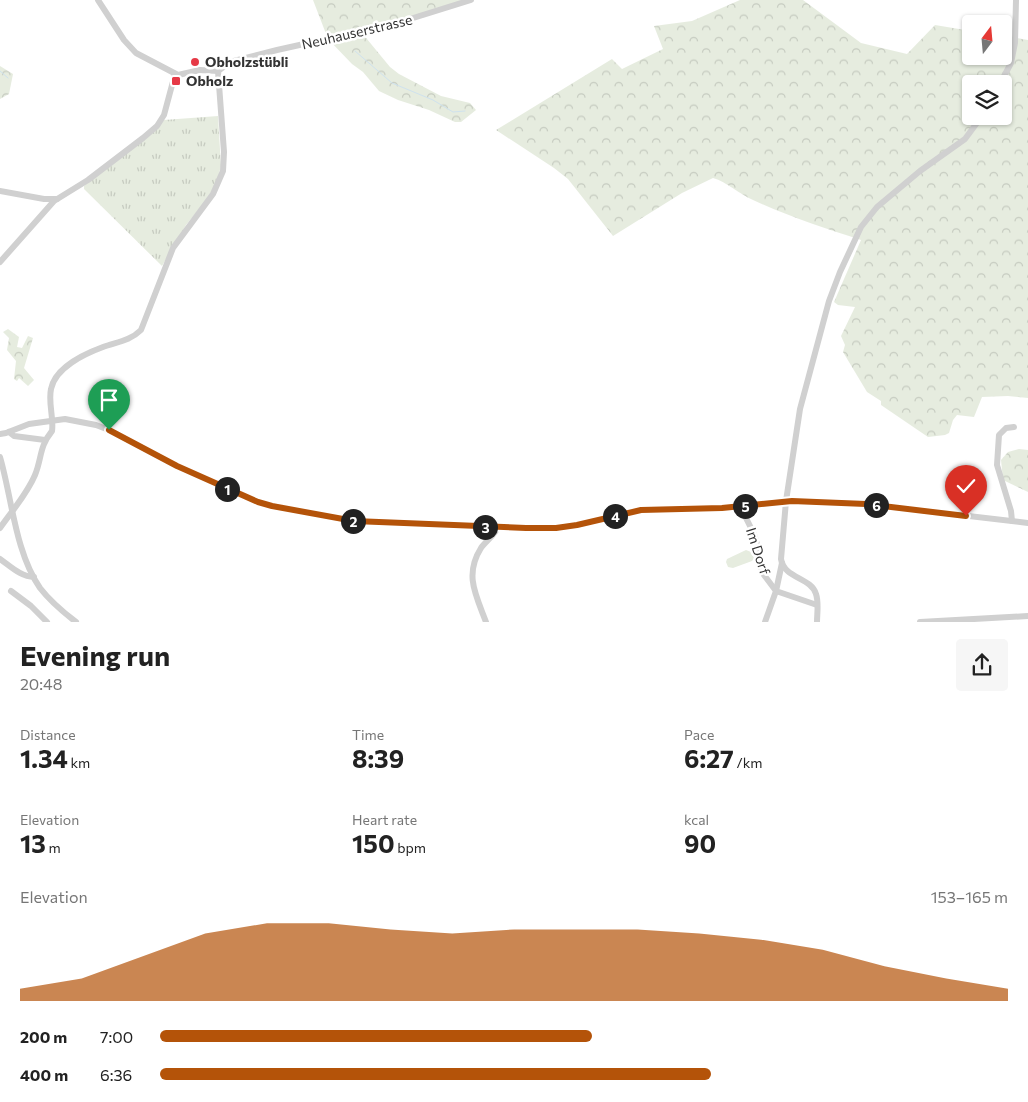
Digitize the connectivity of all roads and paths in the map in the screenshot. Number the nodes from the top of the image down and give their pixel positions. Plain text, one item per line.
1 (98, 0) edge
2 (471, 0) edge
3 (1016, 0) edge
4 (218, 71) junction
5 (175, 74) junction
6 (1005, 75) edge
7 (975, 125) edge
8 (0, 191) edge
9 (56, 199) junction
10 (0, 262) edge
11 (52, 420) junction
12 (1014, 427) dead end
13 (9, 432) junction
14 (0, 434) edge
15 (45, 440) junction
16 (0, 457) edge
17 (786, 501) junction
18 (740, 506) junction
19 (13, 510) junction
20 (1012, 521) junction
21 (1028, 523) edge
22 (498, 527) junction
23 (0, 528) edge
24 (0, 559) edge
25 (782, 563) junction
26 (34, 578) junction
27 (11, 591) dead end
28 (776, 591) junction
29 (817, 605) junction
30 (1028, 616) edge
31 (47, 622) edge
32 (76, 622) edge
33 (486, 622) edge
34 (765, 622) edge
35 (817, 622) edge
36 (920, 622) edge

1 - 5 street
2 - 4 street, Neuhauserstrasse
3 - 6 street
4 - 5 street, Neuhauserstrasse
4 - 11 street
5 - 9 street
7 - 17 street, Im Dorf
8 - 9 street
9 - 10 street
11 - 13 street
11 - 15 street
11 - 22 street
12 - 20 street
13 - 14 street
13 - 15 street
15 - 19 street
16 - 19 street
17 - 18 street
17 - 20 street
17 - 25 street, Im Dorf
18 - 22 street
18 - 28 street, Im Dorf
19 - 23 street
19 - 26 street
20 - 21 street
22 - 33 street
24 - 26 street
25 - 28 street
25 - 29 street, Im Dorf
26 - 32 street
27 - 31 street
28 - 29 street
28 - 34 street, Im Dorf
29 - 35 street, Im Dorf
30 - 36 street

